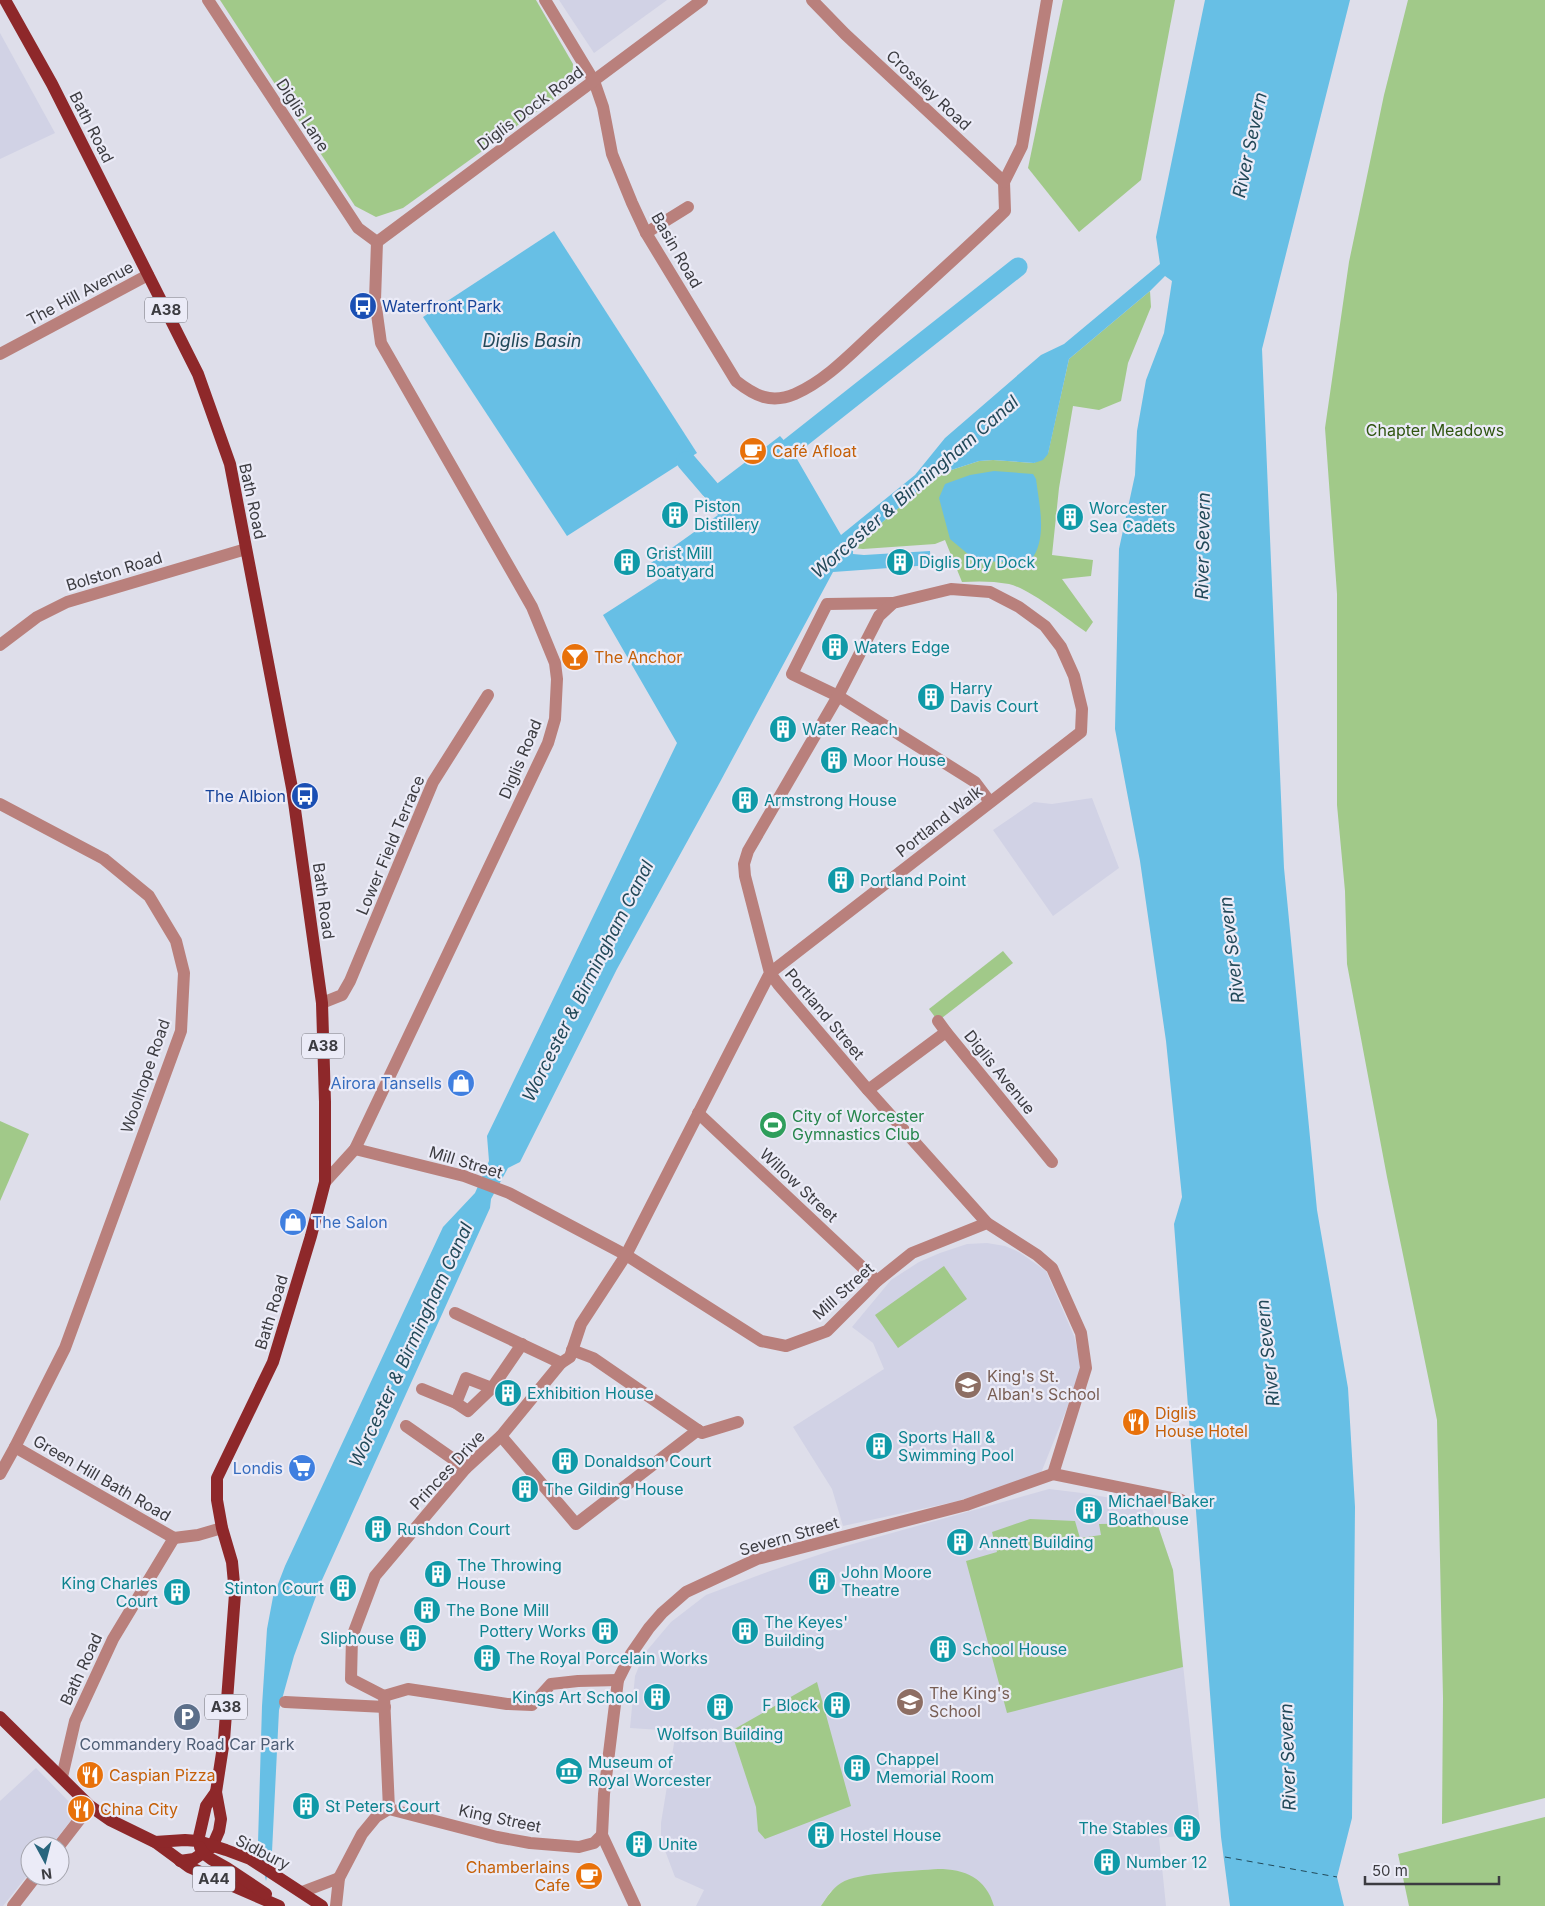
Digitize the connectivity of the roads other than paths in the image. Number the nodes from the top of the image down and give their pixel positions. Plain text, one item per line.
1 (5, 0) edge
2 (208, 0) edge
3 (545, 0) edge
4 (702, 0) edge
5 (812, 0) edge
6 (1047, 0) edge
7 (594, 81) junction
8 (1004, 182) junction
9 (688, 207) dead end
10 (646, 233) junction
11 (377, 242) junction
12 (148, 275) junction
13 (0, 354) edge
14 (246, 549) junction
15 (894, 603) junction
16 (0, 645) edge
17 (488, 695) dead end
18 (838, 696) junction
19 (990, 802) junction
20 (0, 804) edge
21 (770, 973) junction
22 (322, 1003) junction
23 (938, 1021) dead end
24 (946, 1032) junction
25 (868, 1090) junction
26 (698, 1113) junction
27 (355, 1149) junction
28 (1052, 1162) dead end
29 (325, 1182) junction
30 (987, 1223) junction
31 (626, 1255) junction
32 (877, 1282) junction
33 (455, 1313) dead end
34 (522, 1344) junction
35 (65, 1348) joint
36 (572, 1350) junction
37 (561, 1363) junction
38 (492, 1388) junction
39 (422, 1389) dead end
40 (456, 1403) junction
41 (738, 1422) dead end
42 (406, 1426) dead end
43 (700, 1431) junction
44 (501, 1436) junction
45 (14, 1447) junction
46 (466, 1468) junction
47 (0, 1474) edge
48 (1053, 1474) junction
49 (1181, 1500) dead end
50 (222, 1528) junction
51 (174, 1538) junction
52 (618, 1680) junction
53 (385, 1701) junction
54 (285, 1702) dead end
55 (0, 1717) edge
56 (62, 1777) junction
57 (216, 1792) junction
58 (90, 1806) junction
59 (389, 1809) junction
60 (602, 1835) junction
61 (67, 1836) edge
62 (154, 1842) junction
63 (204, 1847) junction
64 (180, 1861) junction
65 (340, 1878) junction
66 (28, 1886) edge
67 (297, 1888) junction
68 (252, 1889) junction
69 (13, 1906) edge
70 (280, 1906) edge
71 (322, 1906) edge
72 (336, 1906) edge
73 (634, 1906) edge

1 - 12 main road, Bath Road / A38
2 - 11 street, Diglis Lane
3 - 7 street, Basin Road
4 - 7 street, Diglis Dock Road
5 - 8 street, Crossley Road
6 - 8 street
7 - 10 street, Basin Road
7 - 11 street, Diglis Dock Road
8 - 10 street, Basin Road
9 - 10 street
11 - 27 street, Diglis Road
12 - 13 street, The Hill Avenue
12 - 14 main road, Bath Road / A38
14 - 16 street, Bolston Road
14 - 22 main road, Bath Road / A38
15 - 18 street
15 - 18 street
15 - 19 street, Portland Walk
17 - 22 street, Lower Field Terrace
18 - 19 street
18 - 21 street
19 - 21 street, Portland Walk
20 - 35 street, Woolhope Road
21 - 25 street, Portland Street
21 - 26 street, Portland Street
22 - 29 main road, Bath Road / A38
23 - 24 street
24 - 25 street, Diglis Avenue
24 - 28 street, Diglis Avenue
25 - 30 street, Portland Street
26 - 31 street, Portland Street
26 - 32 street, Willow Street
27 - 29 street
27 - 31 street, Mill Street
29 - 50 main road, Bath Road / A38
30 - 32 street, Mill Street
30 - 48 street
31 - 32 street, Mill Street
31 - 36 street, Portland Street
33 - 34 street
34 - 37 street
34 - 38 street
35 - 45 street, Green Hill Bath Road
36 - 37 street, Princes Drive
36 - 43 street
37 - 44 street, Princes Drive
38 - 40 street
38 - 40 street
39 - 40 street
41 - 43 street
42 - 46 street
43 - 44 street
44 - 46 street, Princes Drive
45 - 47 street, Green Hill Bath Road
45 - 51 street, Green Hill Bath Road
46 - 53 street, Princes Drive
48 - 49 street
48 - 52 street, Severn Street
50 - 51 street
50 - 57 main road, A38
51 - 56 street, Bath Road
52 - 53 street
52 - 60 street, Severn Street
53 - 54 street
53 - 59 street
55 - 56 main road, A44
56 - 58 main road, A44
57 - 63 main road
57 - 63 main road, A38
58 - 61 street
58 - 62 main road, A44
59 - 60 street, King Street
59 - 65 street
60 - 73 street, Severn Street
62 - 63 main road, Sidbury / A44
62 - 64 main road, A44
63 - 64 main road
63 - 67 main road, Sidbury / A44
63 - 68 main road, A44
64 - 68 main road, A44
65 - 67 street
65 - 72 street
66 - 69 street
67 - 71 main road, Sidbury / A44
68 - 70 main road, A44

